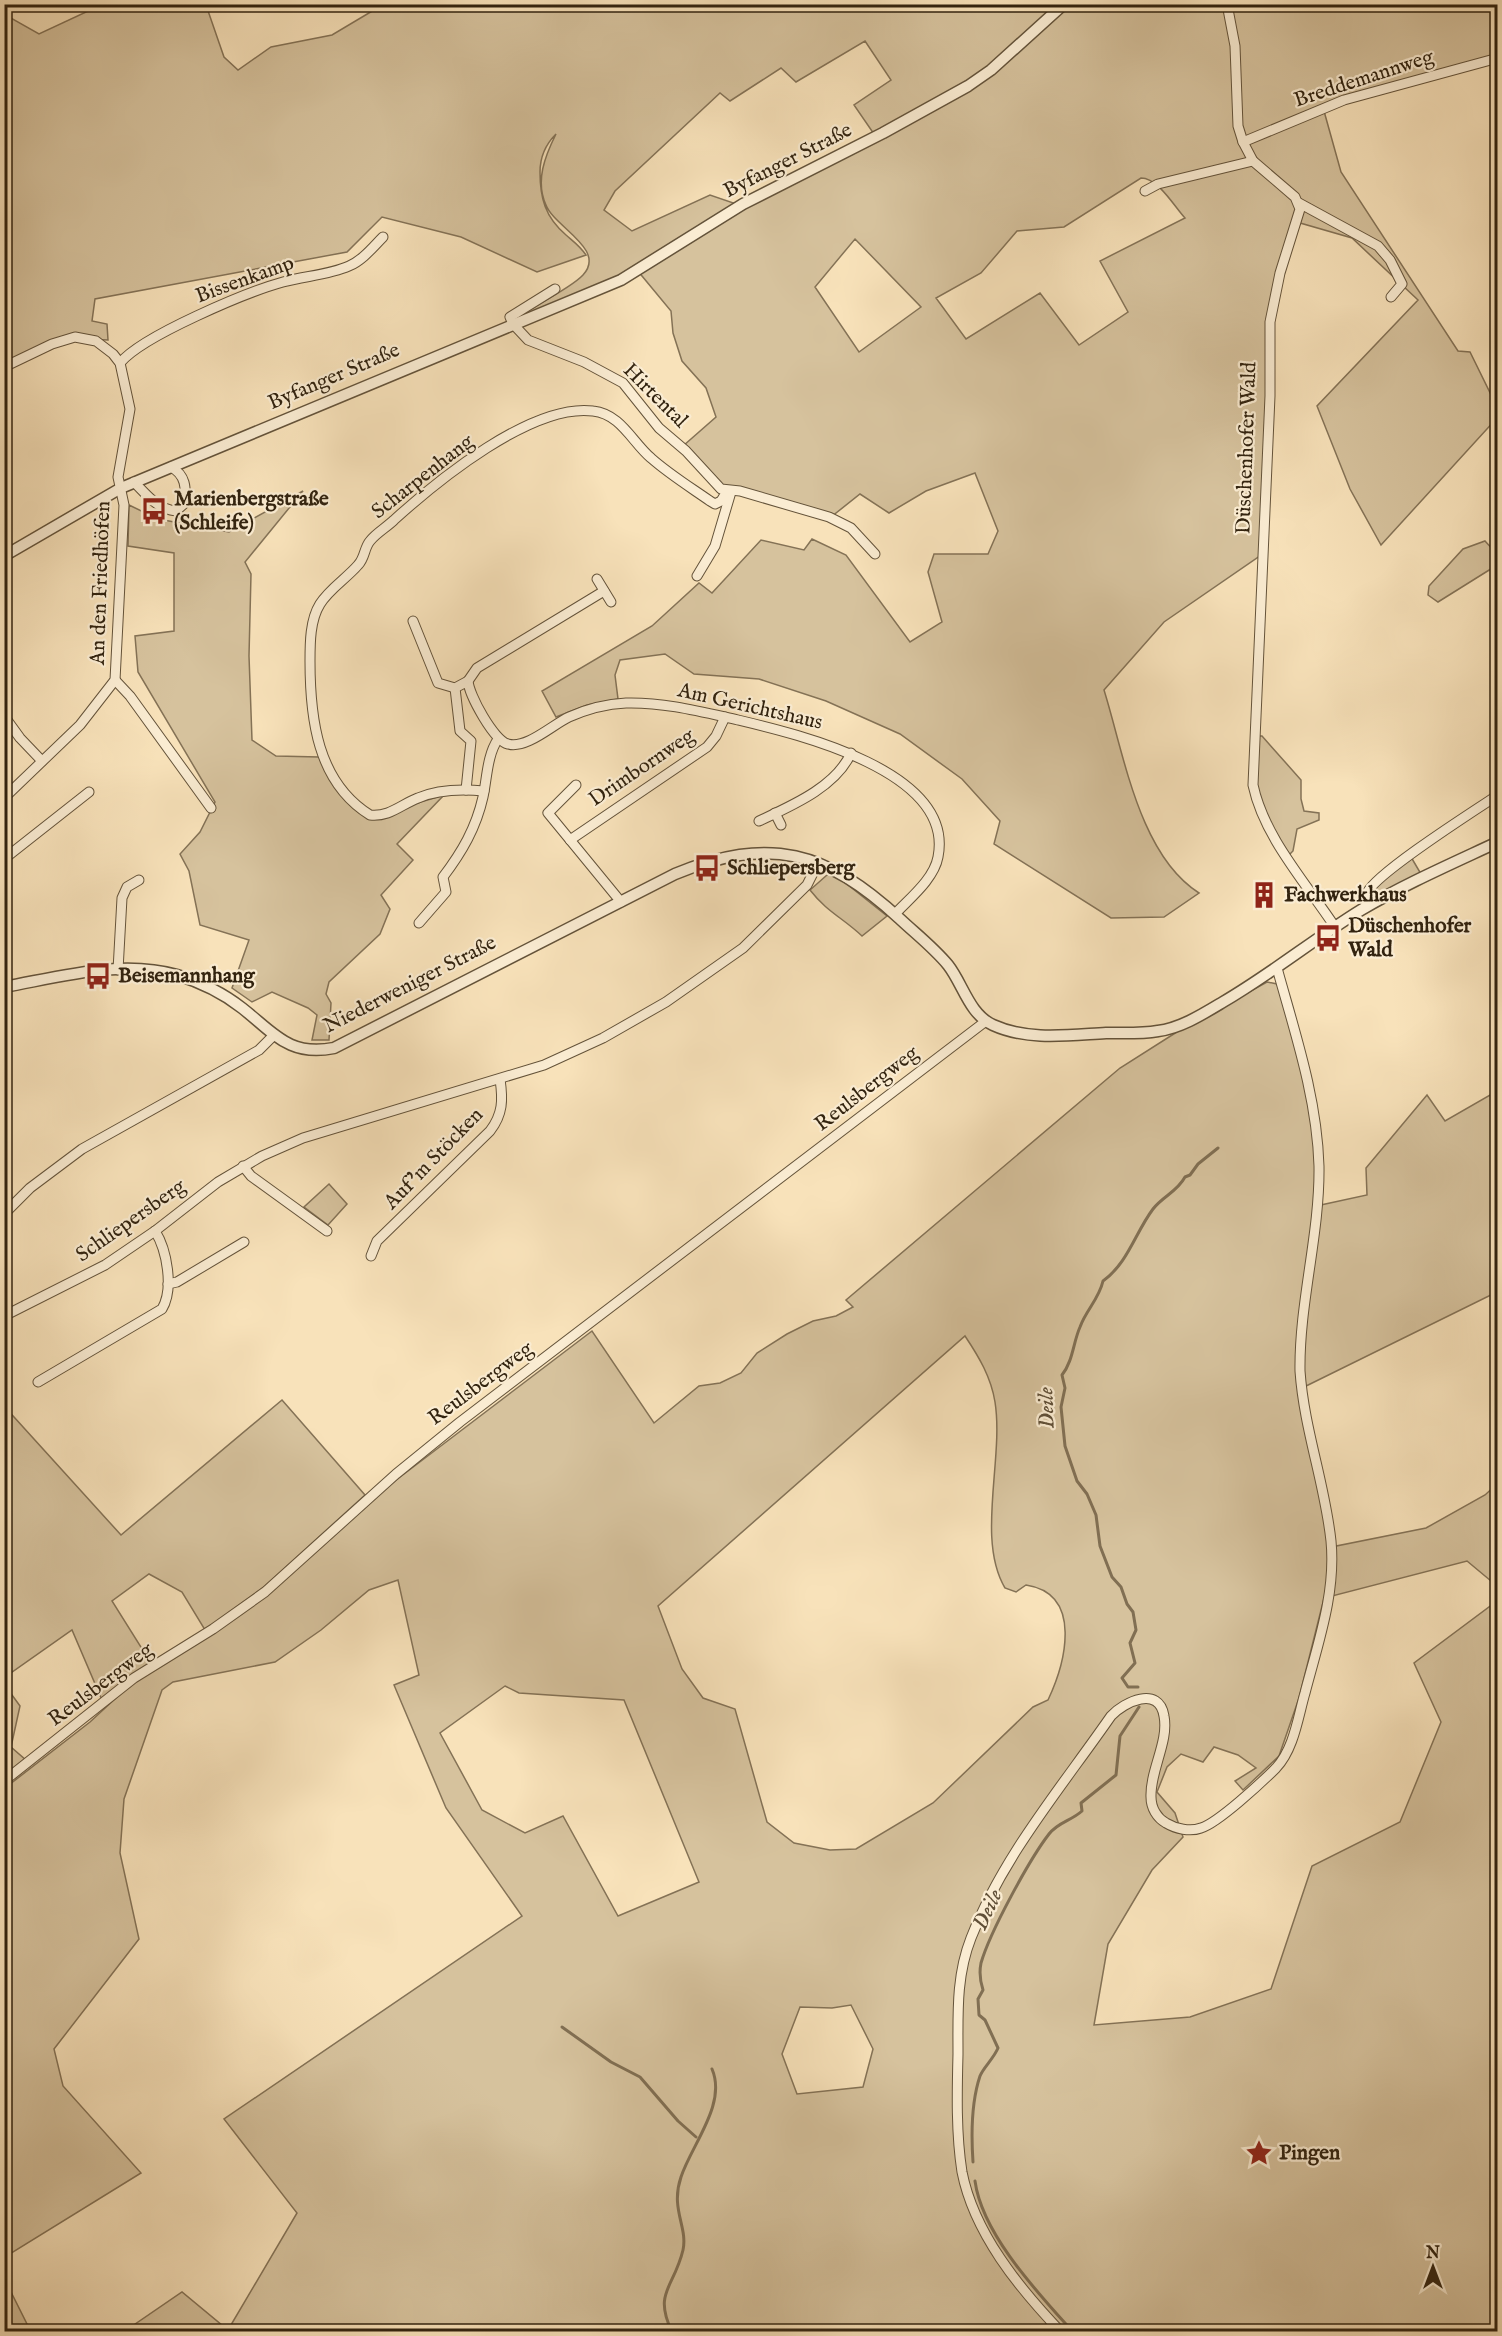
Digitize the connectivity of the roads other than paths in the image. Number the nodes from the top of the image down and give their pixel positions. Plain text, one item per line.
1 (1064, 4) edge
2 (1227, 4) edge
3 (1497, 58) edge
4 (1243, 142) junction
5 (1252, 160) junction
6 (1145, 191) dead end
7 (1299, 203) junction
8 (383, 237) dead end
9 (555, 289) dead end
10 (1391, 297) dead end
11 (513, 324) junction
12 (120, 363) junction
13 (4, 367) edge
14 (171, 467) junction
15 (134, 482) junction
16 (121, 488) junction
17 (729, 491) junction
18 (876, 554) dead end
19 (4, 556) edge
20 (697, 576) dead end
21 (597, 579) dead end
22 (604, 591) junction
23 (611, 602) dead end
24 (413, 621) dead end
25 (116, 680) junction
26 (468, 681) junction
27 (455, 688) junction
28 (4, 716) edge
29 (724, 717) junction
30 (498, 739) junction
31 (851, 753) junction
32 (42, 761) junction
33 (576, 785) dead end
34 (466, 790) junction
35 (484, 791) junction
36 (89, 792) dead end
37 (1497, 795) edge
38 (4, 798) edge
39 (211, 808) dead end
40 (775, 813) junction
41 (759, 821) dead end
42 (781, 825) dead end
43 (570, 840) junction
44 (1497, 842) edge
45 (4, 859) edge
46 (818, 863) junction
47 (139, 880) dead end
48 (621, 902) junction
49 (1366, 907) junction
50 (895, 914) junction
51 (419, 923) dead end
52 (1335, 927) junction
53 (1277, 968) junction
54 (118, 970) junction
55 (4, 987) edge
56 (986, 1021) junction
57 (273, 1036) junction
58 (500, 1079) junction
59 (243, 1166) junction
60 (4, 1214) edge
61 (155, 1231) junction
62 (327, 1231) dead end
63 (244, 1242) dead end
64 (371, 1256) dead end
65 (168, 1284) junction
66 (4, 1316) edge
67 (38, 1382) dead end
68 (4, 1781) edge
69 (1061, 2331) edge

1 - 11 street, Byfanger Straße
2 - 4 street
3 - 4 street, Breddemannweg
4 - 5 street
5 - 6 street
5 - 7 street
7 - 10 street
7 - 52 street, Düschenhofer Wald
8 - 12 street, Bissenkamp
9 - 11 street, Byfanger Straße
11 - 14 street, Byfanger Straße
11 - 17 street, Hirtental
12 - 13 street
12 - 16 street, An den Friedhöfen
14 - 15 street, Byfanger Straße
14 - 15 street
15 - 16 street, Byfanger Straße
16 - 19 street, Byfanger Straße
16 - 25 street, An den Friedhöfen
17 - 18 street
17 - 20 street
17 - 34 street, Scharpenhang
21 - 22 street
22 - 23 street
22 - 26 street
24 - 27 street
25 - 32 street, An den Friedhöfen
25 - 39 street, An den Friedhöfen
26 - 27 street
26 - 30 street
27 - 34 street
28 - 32 street
29 - 30 street, Am Gerichtshaus
29 - 31 street, Am Gerichtshaus
29 - 43 street, Drimbornweg
30 - 35 street
31 - 40 street
31 - 50 street, Am Gerichtshaus
32 - 38 street, An den Friedhöfen
33 - 43 street
34 - 35 street
35 - 51 street
36 - 45 street
37 - 49 street
40 - 41 street
40 - 42 street
43 - 48 street
44 - 49 street
46 - 48 street, Niederweniger Straße
46 - 50 street, Niederweniger Straße
46 - 58 street, Schliepersberg
47 - 54 street
48 - 57 street, Niederweniger Straße
49 - 52 street
50 - 56 street, Niederweniger Straße
52 - 53 street
53 - 56 street
53 - 69 street
54 - 55 street, Niederweniger Straße
54 - 57 street, Niederweniger Straße
56 - 68 street, Reulsbergweg
57 - 60 street
58 - 59 street, Schliepersberg
58 - 64 street, Auf'm Stöcken
59 - 61 street, Schliepersberg
59 - 62 street
61 - 65 street
61 - 66 street, Schliepersberg
63 - 65 street
65 - 67 street

